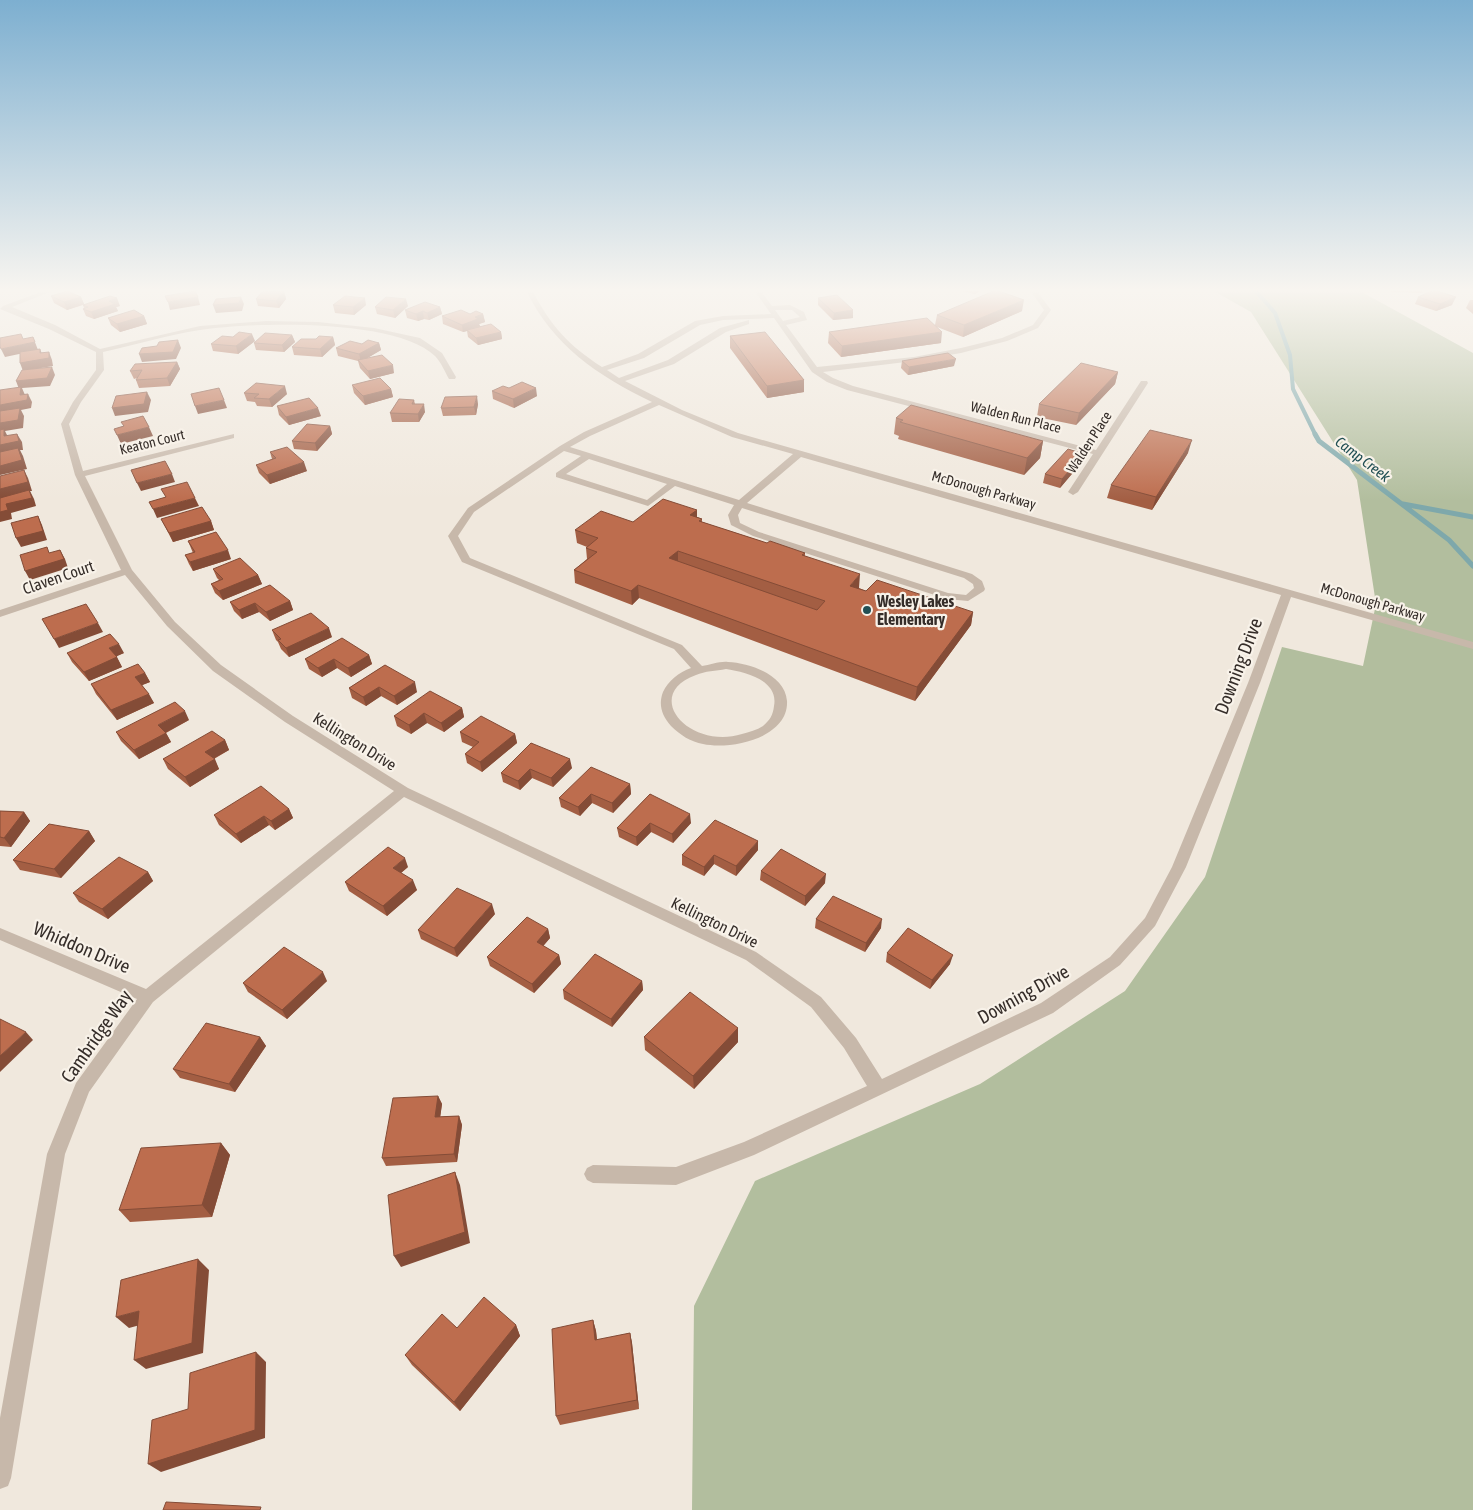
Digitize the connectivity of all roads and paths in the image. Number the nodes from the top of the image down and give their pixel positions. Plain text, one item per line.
1 (103, 360) edge
2 (441, 360) edge
3 (588, 360) edge
4 (628, 360) edge
5 (674, 360) edge
6 (808, 360) edge
7 (895, 360) edge
8 (601, 370) junction
9 (815, 370) junction
10 (452, 377) dead end
11 (620, 380) junction
12 (1144, 383) dead end
13 (660, 402) junction
14 (231, 436) dead end
15 (563, 448) junction
16 (1098, 453) junction
17 (799, 454) junction
18 (587, 456) junction
19 (80, 475) junction
20 (674, 483) junction
21 (1073, 492) dead end
22 (739, 505) junction
23 (127, 571) junction
24 (1287, 593) junction
25 (0, 614) edge
26 (1473, 646) edge
27 (698, 669) junction
28 (403, 791) junction
29 (0, 934) edge
30 (148, 997) junction
31 (878, 1088) junction
32 (593, 1174) dead end
33 (0, 1478) edge

1 - 19 street, Kellington Drive
2 - 10 street
3 - 8 street, McDonough Parkway
4 - 8 street
5 - 11 street
6 - 9 street, Walden Run Place
7 - 9 street
8 - 11 street, McDonough Parkway
9 - 16 street, Walden Run Place
11 - 13 street, McDonough Parkway
12 - 16 street, Walden Place
13 - 15 street
13 - 17 street, McDonough Parkway
14 - 19 street, Keaton Court
15 - 18 street
15 - 27 street
16 - 21 street, Walden Place
17 - 22 street
17 - 24 street, McDonough Parkway
18 - 20 street
18 - 20 street
19 - 23 street, Kellington Drive
20 - 22 street
22 - 22 street
23 - 25 street, Claven Court
23 - 28 street, Kellington Drive
24 - 26 street, McDonough Parkway
24 - 31 street, Downing Drive
27 - 27 street
28 - 30 street, Cambridge Way
28 - 31 street, Kellington Drive
29 - 30 street, Whiddon Drive
30 - 33 street, Cambridge Way
31 - 32 street, Downing Drive

